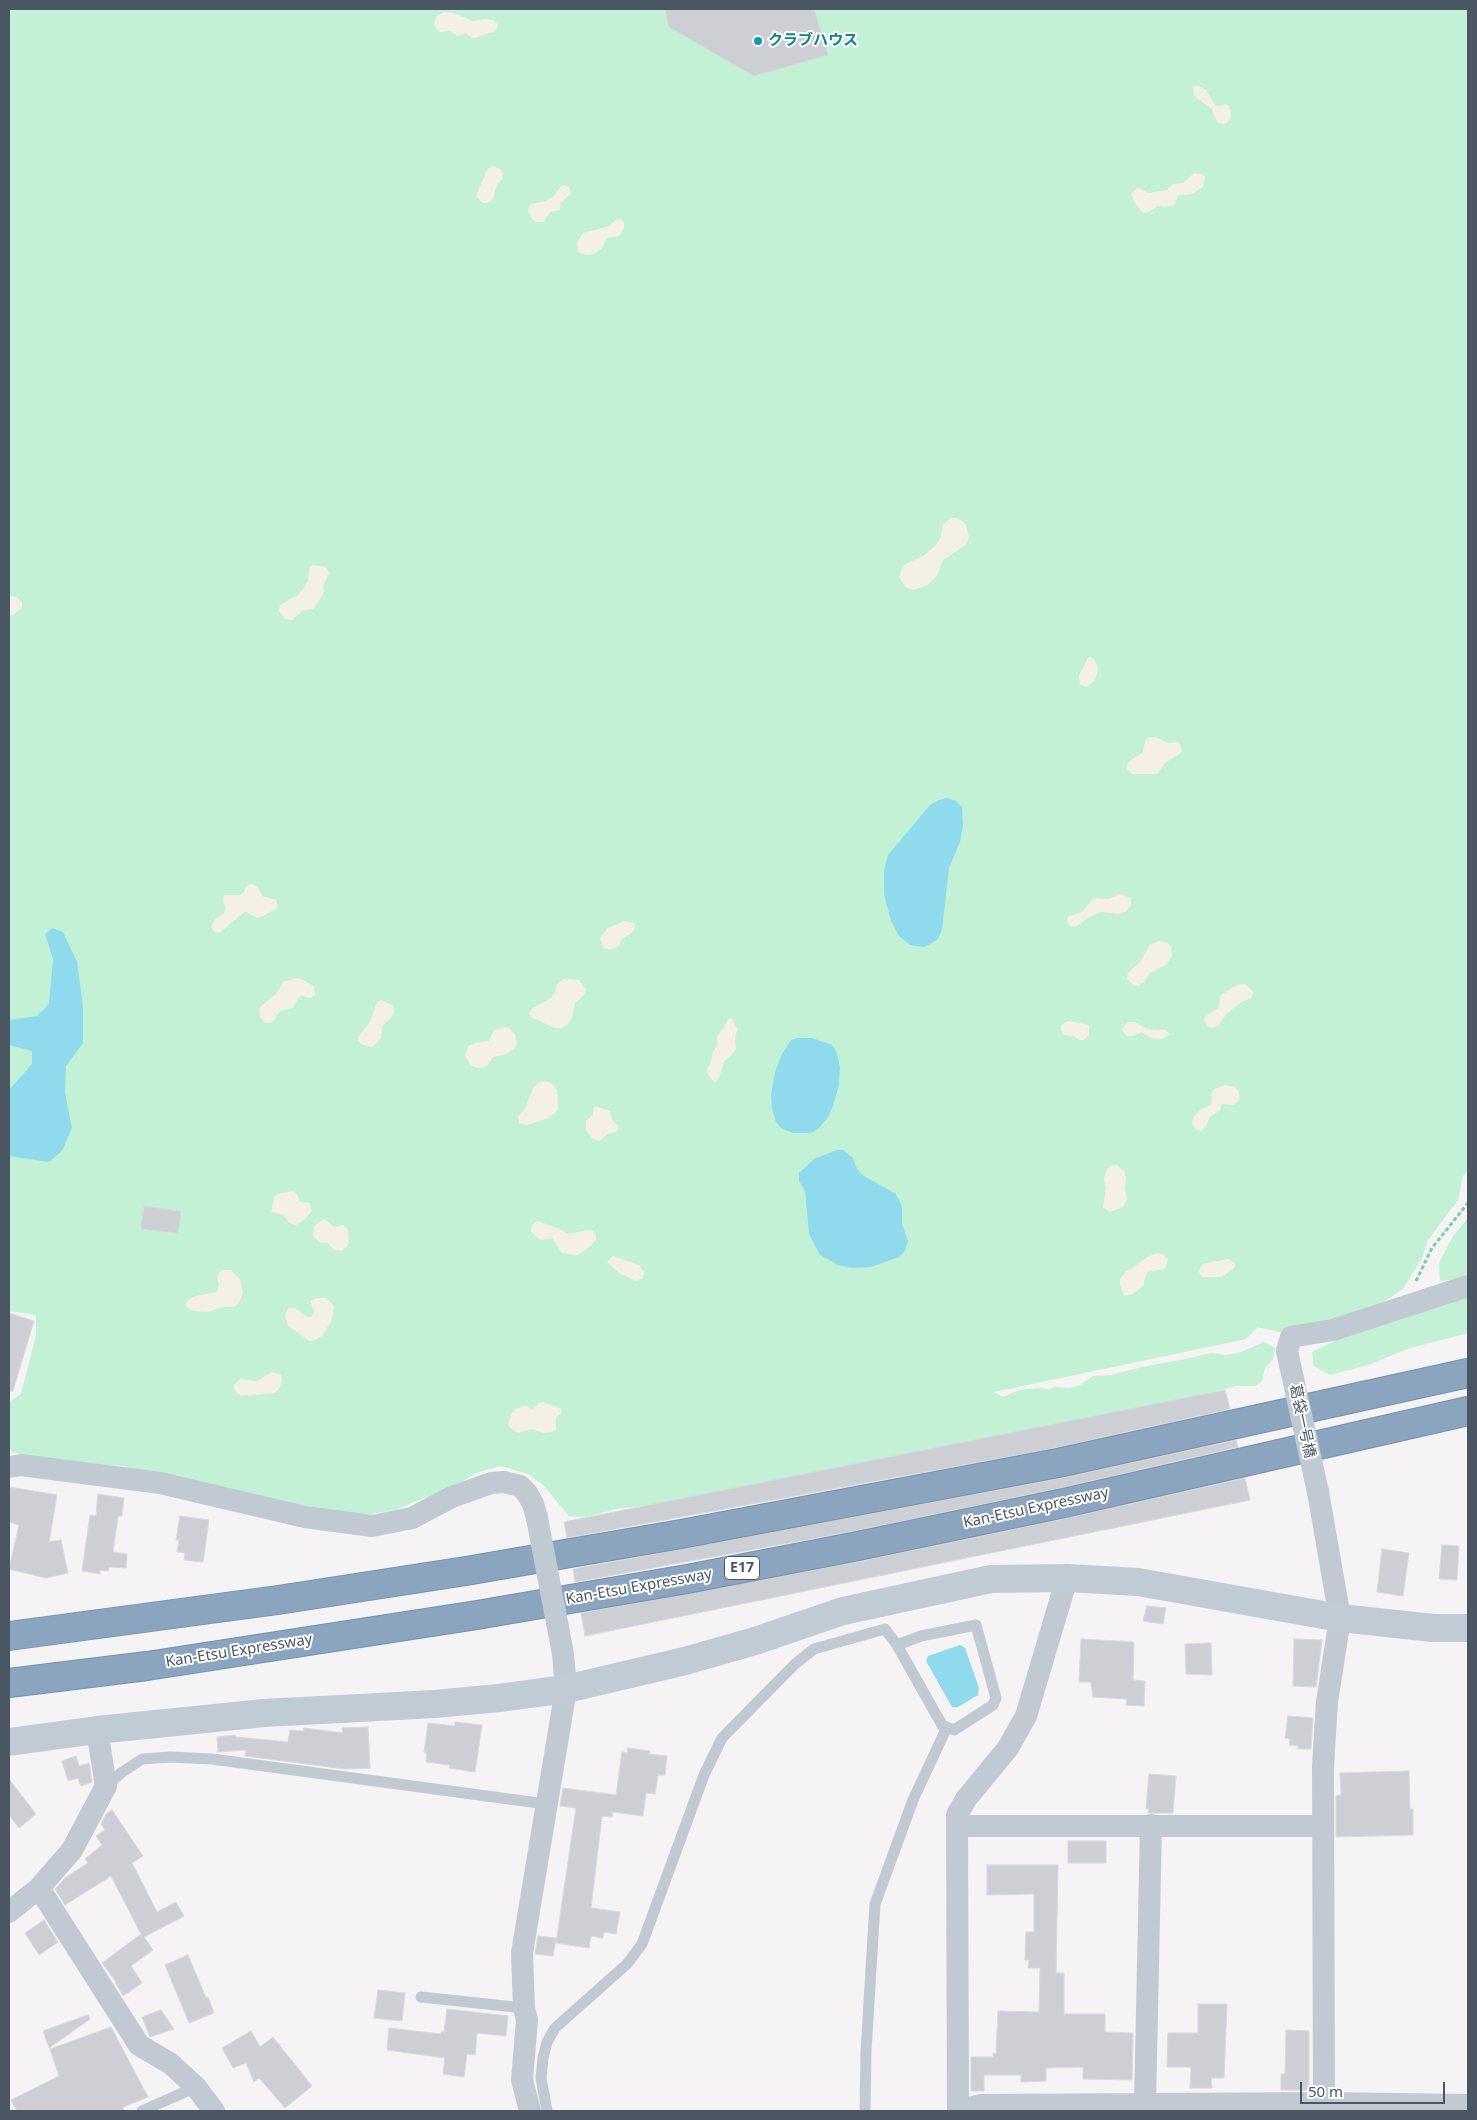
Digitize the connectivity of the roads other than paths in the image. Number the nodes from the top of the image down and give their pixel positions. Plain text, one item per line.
1 (1468, 1286) edge
2 (1468, 1372) edge
3 (1468, 1411) edge
4 (9, 1467) edge
5 (1067, 1578) junction
6 (1340, 1618) junction
7 (1468, 1628) edge
8 (9, 1636) edge
9 (897, 1645) junction
10 (9, 1684) edge
11 (566, 1689) junction
12 (947, 1727) junction
13 (97, 1730) junction
14 (9, 1742) edge
15 (106, 1786) junction
16 (546, 1804) junction
17 (1151, 1825) junction
18 (957, 1826) junction
19 (1323, 1826) junction
20 (40, 1888) junction
21 (9, 1912) edge
22 (421, 1996) dead end
23 (524, 2008) junction
24 (196, 2087) junction
25 (1145, 2104) junction
26 (1468, 2105) edge
27 (1325, 2107) edge
28 (142, 2111) edge
29 (214, 2111) edge
30 (530, 2111) edge
31 (547, 2111) edge
32 (865, 2111) edge
33 (958, 2111) edge

1 - 6 street, 葛袋一号橋, bridge
2 - 8 highway
3 - 10 highway, Kan-Etsu Expressway / E17
4 - 11 street, bridge
5 - 6 street
5 - 11 street
5 - 18 street
6 - 7 street
6 - 19 street, 葛袋一号橋
9 - 12 lane
9 - 12 lane
9 - 31 lane
11 - 13 street
11 - 16 street
12 - 32 lane
13 - 14 street
13 - 15 street
15 - 16 lane
15 - 20 street
16 - 23 street
17 - 18 street
17 - 19 street
17 - 25 street
18 - 33 street
19 - 27 street, 葛袋一号橋
20 - 21 street
20 - 24 street
22 - 23 lane
23 - 30 street
24 - 28 lane
24 - 29 street
25 - 27 street
25 - 33 street
26 - 27 street

